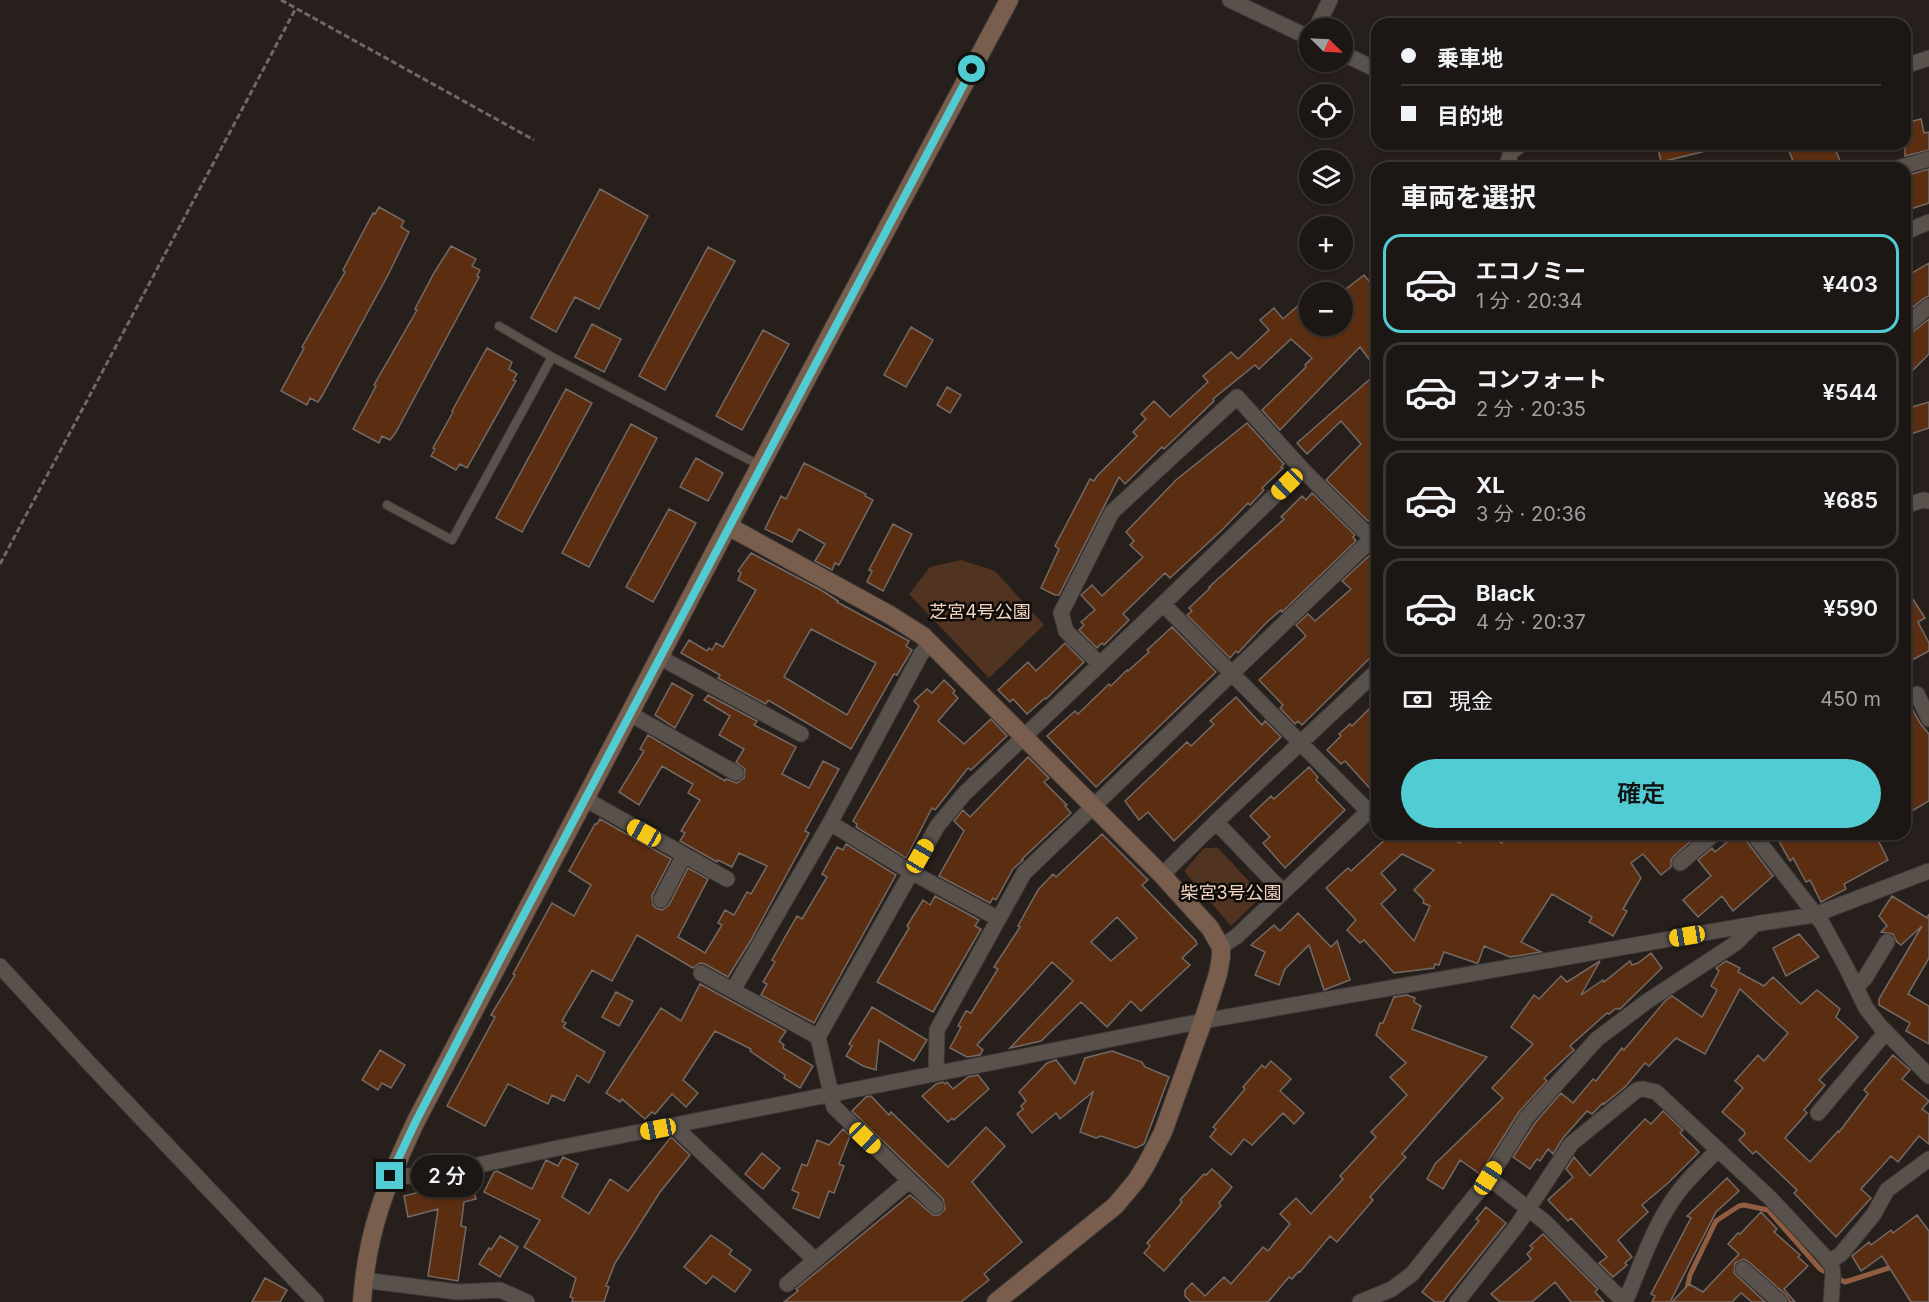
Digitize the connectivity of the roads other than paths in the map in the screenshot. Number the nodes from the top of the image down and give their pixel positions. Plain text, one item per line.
1 (1009, 0) edge
2 (1230, 0) edge
3 (1330, 0) edge
4 (1321, 18) edge
5 (1299, 33) edge
6 (1353, 58) edge
7 (1929, 58) edge
8 (1911, 64) edge
9 (1371, 67) edge
10 (1929, 159) edge
11 (1911, 164) edge
12 (1929, 222) edge
13 (1911, 230) edge
14 (1929, 306) edge
15 (1911, 322) edge
16 (499, 326) dead end
17 (552, 357) junction
18 (760, 466) junction
19 (1302, 469) junction
20 (1929, 501) edge
21 (1911, 504) edge
22 (387, 505) dead end
23 (728, 526) junction
24 (1371, 535) edge
25 (1371, 543) edge
26 (1164, 604) junction
27 (931, 643) junction
28 (659, 657) junction
29 (1100, 664) junction
30 (1232, 673) junction
31 (1371, 676) edge
32 (1917, 694) dead end
33 (630, 714) junction
34 (1929, 719) edge
35 (801, 734) dead end
36 (1024, 737) junction
37 (1300, 742) junction
38 (736, 773) dead end
39 (585, 799) junction
40 (1371, 806) edge
41 (1093, 807) junction
42 (1371, 808) edge
43 (1216, 822) junction
44 (830, 823) junction
45 (1707, 840) edge
46 (1758, 840) edge
47 (684, 855) junction
48 (1680, 863) dead end
49 (1929, 871) edge
50 (911, 872) junction
51 (1162, 875) junction
52 (727, 879) dead end
53 (1283, 892) junction
54 (661, 900) dead end
55 (1814, 915) junction
56 (998, 918) junction
57 (1755, 924) junction
58 (1887, 942) dead end
59 (1221, 947) junction
60 (0, 966) edge
61 (701, 973) dead end
62 (1856, 987) junction
63 (733, 990) junction
64 (1203, 1021) junction
65 (1886, 1032) junction
66 (818, 1037) junction
67 (1927, 1069) edge
68 (936, 1073) junction
69 (831, 1095) junction
70 (1818, 1113) dead end
71 (674, 1126) junction
72 (1718, 1150) junction
73 (1929, 1159) edge
74 (390, 1176) junction
75 (1488, 1178) junction
76 (909, 1181) junction
77 (936, 1206) dead end
78 (1528, 1207) junction
79 (815, 1260) junction
80 (1829, 1262) junction
81 (1743, 1269) dead end
82 (363, 1280) junction
83 (787, 1284) dead end
84 (1395, 1296) edge
85 (316, 1302) edge
86 (362, 1302) edge
87 (527, 1302) edge
88 (996, 1302) edge
89 (1360, 1302) edge
90 (1457, 1302) edge
91 (1624, 1302) edge
92 (1780, 1302) edge
93 (1831, 1302) edge

1 - 18 street
2 - 5 street
3 - 4 street
6 - 9 street
7 - 8 street
10 - 11 street
12 - 13 street
14 - 15 street
16 - 17 lane
17 - 18 lane
17 - 22 lane
18 - 23 street
19 - 24 street
19 - 26 street
19 - 29 street
20 - 21 street
23 - 27 street
23 - 28 street
25 - 30 street
26 - 29 street
26 - 30 street
27 - 36 street
27 - 44 street
28 - 33 street
28 - 35 street
29 - 36 street
30 - 37 street
30 - 41 street
31 - 37 street
32 - 34 street
33 - 38 street
33 - 39 street
36 - 41 street
36 - 50 street
37 - 40 street
37 - 43 street
39 - 47 street
39 - 74 street
41 - 51 street
41 - 56 street
42 - 53 street
43 - 51 street
43 - 53 street
44 - 50 street
44 - 63 street
45 - 48 street
46 - 55 street
47 - 52 street
47 - 54 street
49 - 55 street
50 - 56 street
50 - 66 street
51 - 59 street
53 - 59 street
55 - 57 street
55 - 62 street
56 - 68 street
57 - 64 street
57 - 75 street
58 - 62 street
59 - 64 street
60 - 85 street
61 - 63 street
62 - 65 street
63 - 66 street
64 - 68 street
64 - 88 street
65 - 67 street
65 - 70 street
66 - 69 street
68 - 69 street
69 - 71 street
69 - 76 street
71 - 74 street
71 - 79 street
72 - 78 street
72 - 80 street
72 - 91 street
73 - 80 street
74 - 82 street
75 - 78 street
75 - 84 street
76 - 77 street
76 - 79 street
78 - 90 street
78 - 91 street
79 - 83 street
80 - 93 street
81 - 92 street
82 - 86 street
82 - 87 street
84 - 89 street

